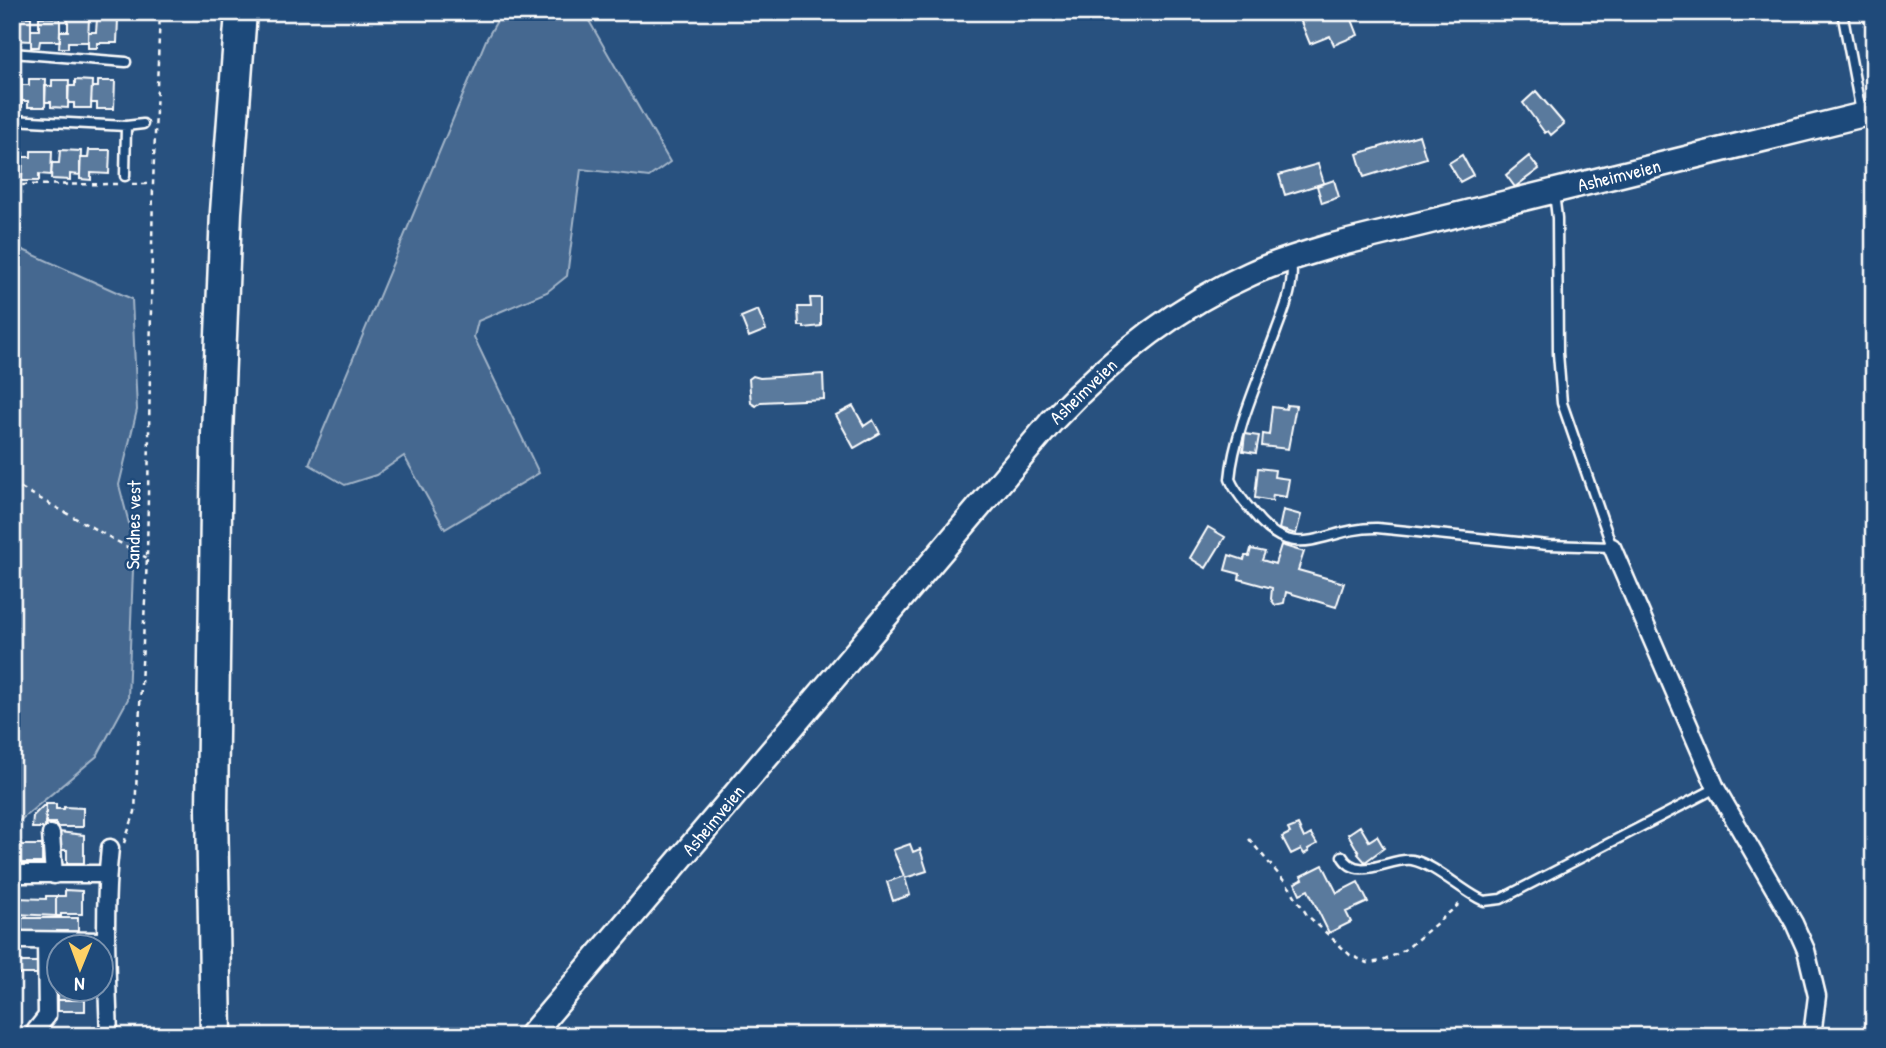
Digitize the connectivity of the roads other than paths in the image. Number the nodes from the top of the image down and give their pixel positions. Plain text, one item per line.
1 (221, 12) edge
2 (241, 12) edge
3 (1842, 12) edge
4 (12, 53) edge
5 (126, 62) dead end
6 (1867, 113) edge
7 (12, 120) edge
8 (143, 124) dead end
9 (127, 125) junction
10 (125, 176) dead end
11 (1553, 191) junction
12 (1291, 258) junction
13 (1612, 547) junction
14 (1716, 788) junction
15 (51, 834) dead end
16 (116, 851) road end
17 (1342, 856) dead end
18 (12, 874) edge
19 (107, 874) junction
20 (54, 875) junction
21 (106, 932) edge
22 (20, 940) dead end
23 (46, 942) edge
24 (47, 1002) edge
25 (108, 1002) edge
26 (35, 1036) edge
27 (109, 1036) edge
28 (198, 1036) edge
29 (216, 1036) edge
30 (530, 1036) edge
31 (1812, 1036) edge

1 - 28 highway
2 - 29 highway
3 - 6 lane
4 - 5 lane
6 - 11 main road, Asheimveien
7 - 9 lane
8 - 9 lane
9 - 10 lane
11 - 12 main road, Asheimveien
11 - 13 lane
12 - 13 lane
12 - 30 main road, Asheimveien
13 - 14 street
14 - 17 lane
14 - 31 street
15 - 20 street
16 - 19 street
18 - 20 street
19 - 20 street
19 - 21 street
22 - 23 street
24 - 26 street
25 - 27 street

